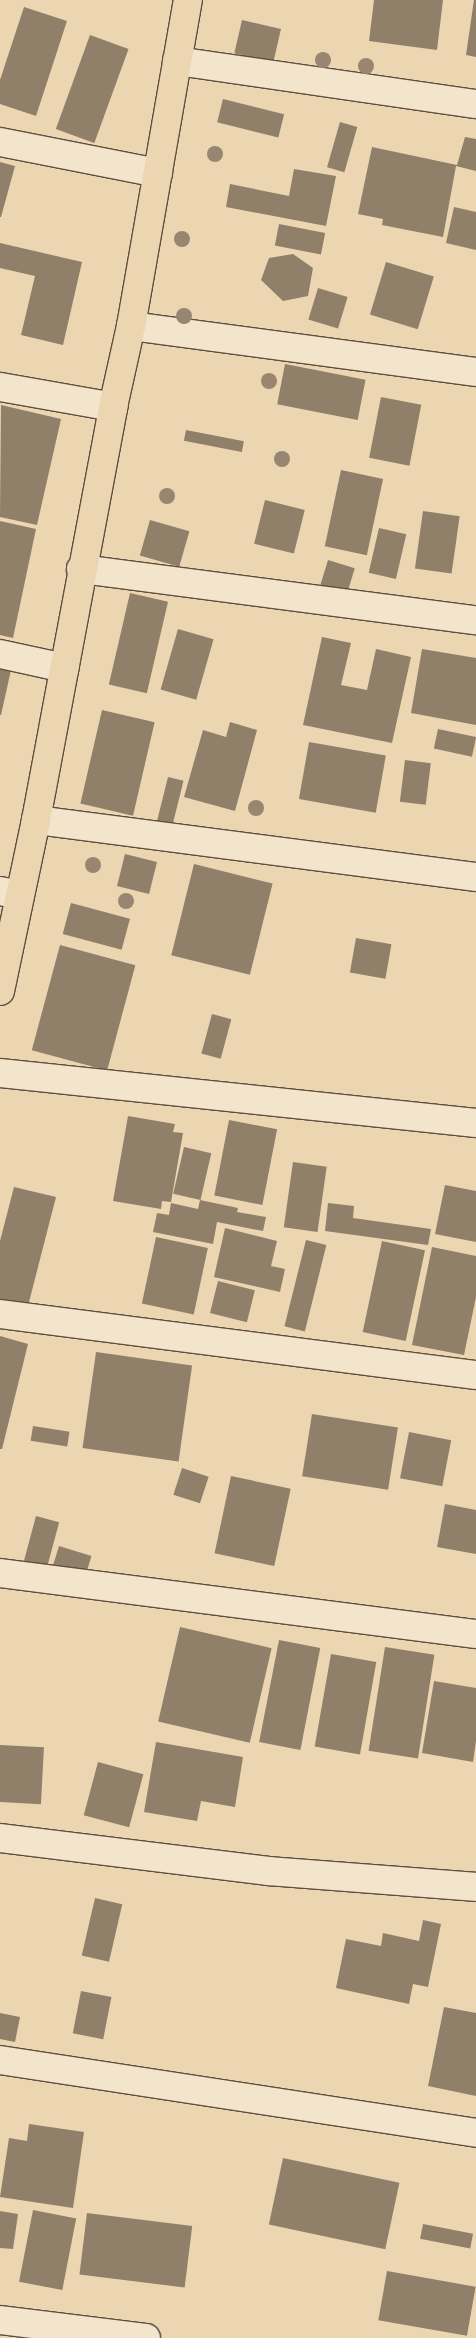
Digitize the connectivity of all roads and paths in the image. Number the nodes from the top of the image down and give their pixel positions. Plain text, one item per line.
1 (188, 0) edge
2 (177, 61) junction
3 (476, 104) edge
4 (0, 142) edge
5 (158, 173) junction
6 (131, 326) junction
7 (476, 372) edge
8 (0, 387) edge
9 (113, 408) junction
10 (81, 569) junction
11 (476, 620) edge
12 (0, 654) edge
13 (64, 668) junction
14 (36, 820) junction
15 (476, 877) edge
16 (10, 893) edge
17 (0, 991) edge
18 (0, 1073) edge
19 (476, 1123) edge
20 (0, 1314) edge
21 (476, 1375) edge
22 (0, 1573) edge
23 (476, 1634) edge
24 (0, 1838) edge
25 (476, 1887) edge
26 (0, 2060) edge
27 (476, 2133) edge
28 (0, 2320) edge
29 (146, 2338) edge

1 - 2 highway
2 - 3 street
2 - 5 highway
4 - 5 street
5 - 6 highway
6 - 7 street
6 - 9 highway
8 - 9 street
9 - 10 highway
10 - 11 street
10 - 13 highway
12 - 13 street
13 - 14 highway
14 - 15 street
14 - 16 highway
16 - 17 highway
18 - 19 street
20 - 21 street
22 - 23 street
24 - 25 street
26 - 27 street
28 - 29 street

